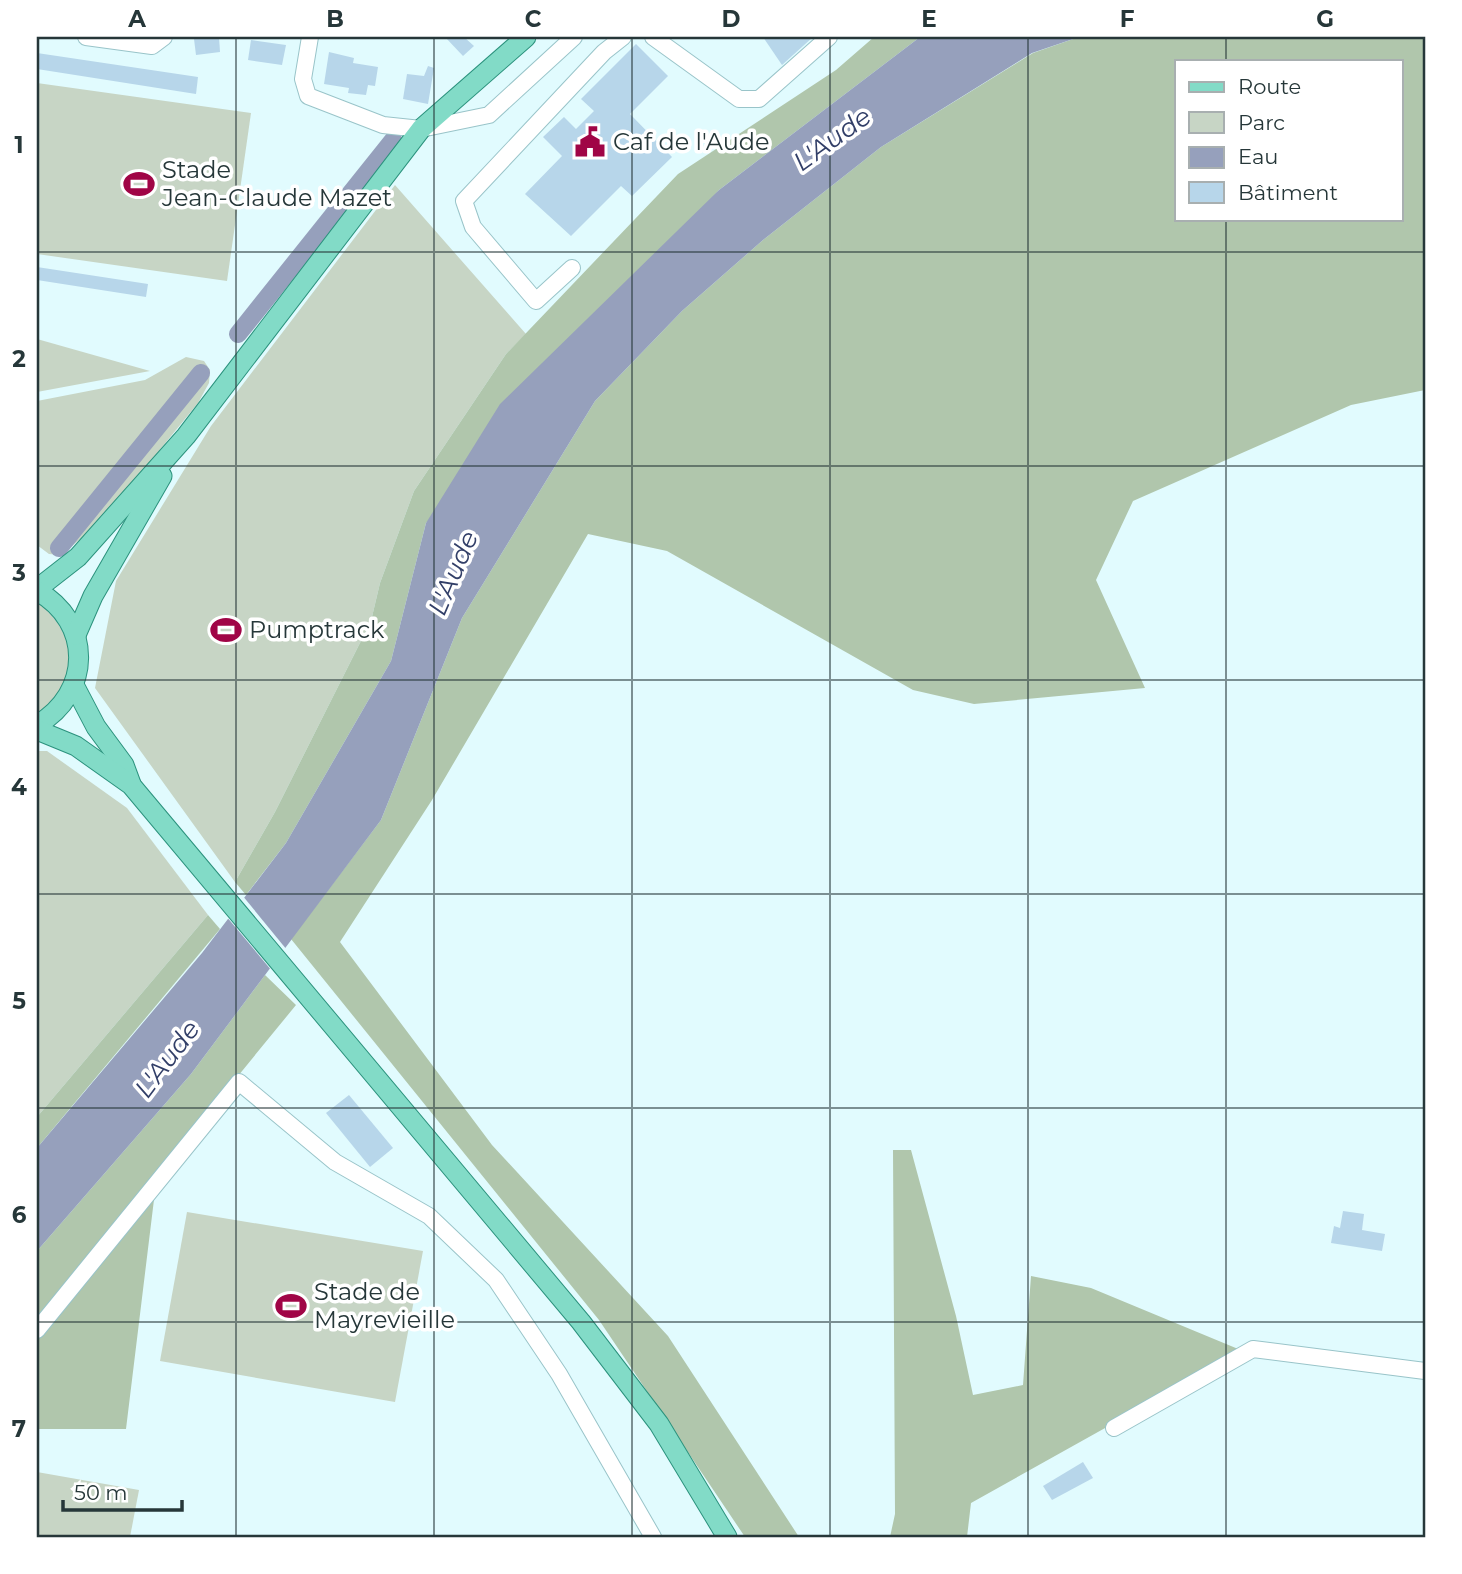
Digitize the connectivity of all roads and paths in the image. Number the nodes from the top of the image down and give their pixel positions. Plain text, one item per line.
1 (86, 37) edge
2 (164, 37) edge
3 (310, 37) edge
4 (526, 37) edge
5 (574, 37) edge
6 (623, 37) edge
7 (653, 37) edge
8 (829, 37) edge
9 (421, 129) junction
10 (572, 268) dead end
11 (186, 436) junction
12 (37, 590) edge
13 (76, 635) junction
14 (74, 685) junction
15 (37, 724) edge
16 (37, 730) edge
17 (131, 785) junction
18 (37, 1330) edge
19 (1425, 1371) edge
20 (1114, 1428) dead end
21 (653, 1537) edge
22 (727, 1537) edge

1 - 2 street
3 - 9 street
4 - 9 main road
5 - 9 street
6 - 10 street
7 - 8 street
9 - 11 main road
11 - 12 main road
11 - 13 main road
12 - 13 main road
13 - 14 main road
14 - 15 main road
14 - 17 main road
16 - 17 main road
17 - 22 main road
18 - 21 street
19 - 20 street

